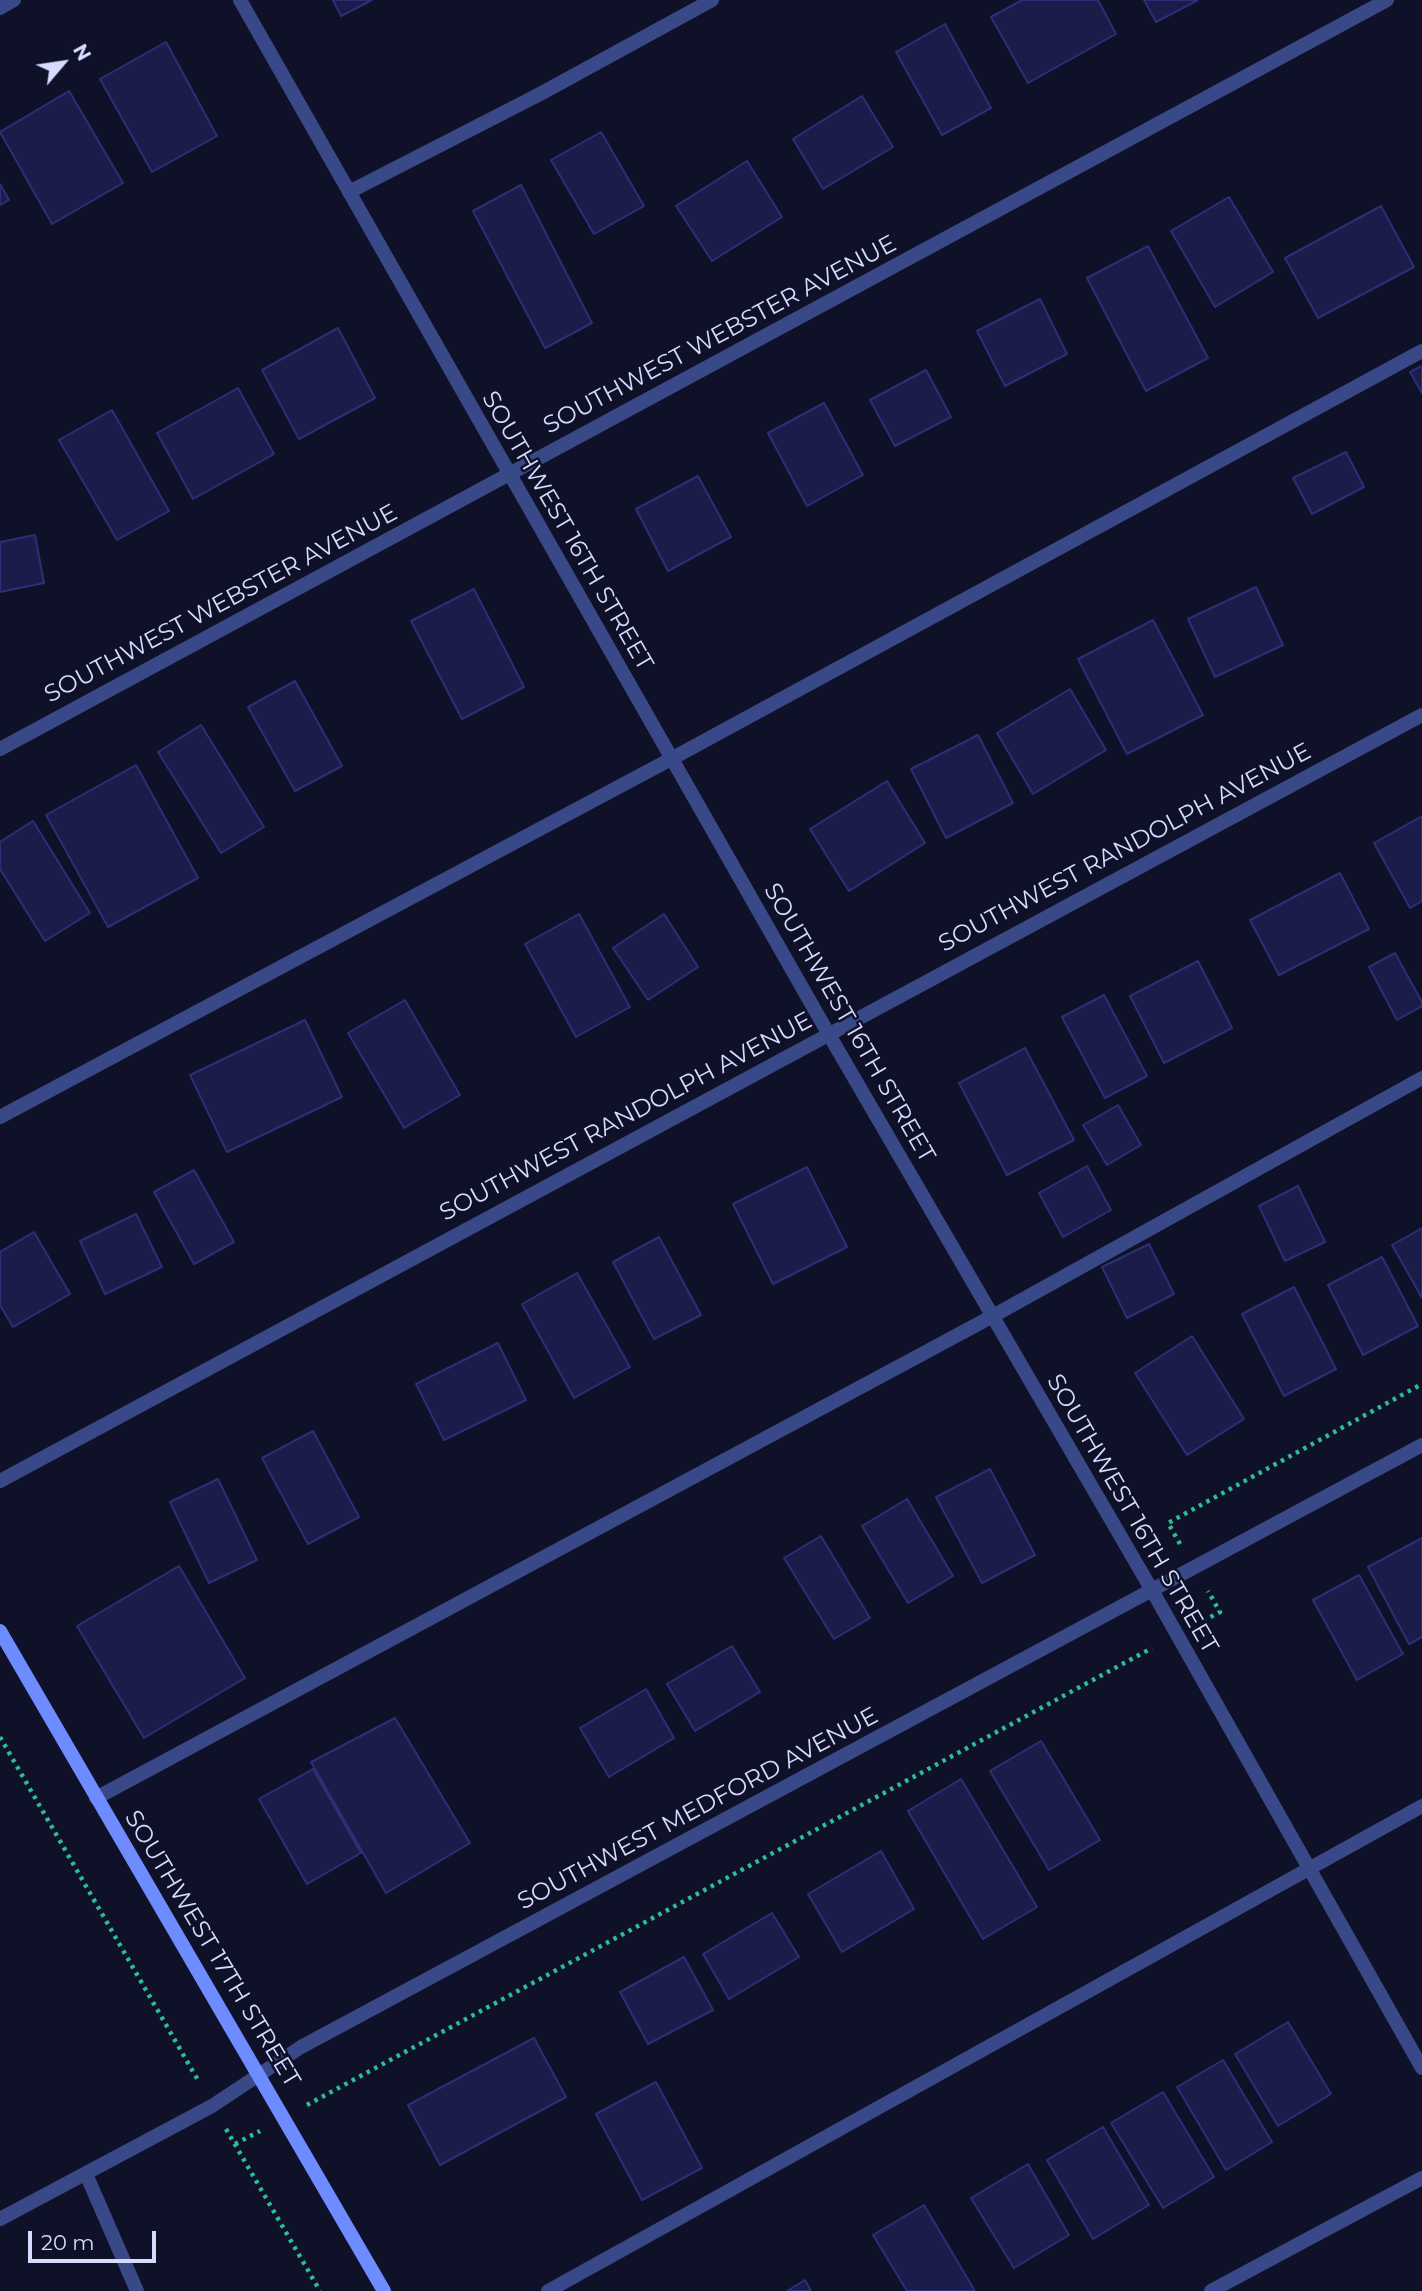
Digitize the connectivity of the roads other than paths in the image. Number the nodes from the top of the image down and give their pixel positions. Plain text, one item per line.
1 (14, 0) edge
2 (240, 0) edge
3 (712, 0) edge
4 (1387, 0) edge
5 (0, 8) edge
6 (349, 192) junction
7 (1422, 351) edge
8 (509, 475) junction
9 (1422, 715) edge
10 (0, 749) edge
11 (671, 759) junction
12 (828, 1033) junction
13 (1422, 1078) edge
14 (0, 1117) edge
15 (991, 1317) junction
16 (1422, 1445) edge
17 (0, 1481) edge
18 (1153, 1592) junction
19 (0, 1631) edge
20 (96, 1798) junction
21 (1422, 1806) edge
22 (1310, 1867) junction
23 (1422, 2067) edge
24 (260, 2075) junction
25 (86, 2174) junction
26 (1422, 2178) edge
27 (0, 2219) edge
28 (137, 2291) edge
29 (384, 2291) edge
30 (548, 2291) edge
31 (1211, 2291) edge

1 - 5 street
2 - 6 street, SOUTHWEST 16TH STREET
3 - 6 street
4 - 8 street, SOUTHWEST WEBSTER AVENUE
6 - 8 street, SOUTHWEST 16TH STREET
7 - 11 street
8 - 10 street, SOUTHWEST WEBSTER AVENUE
8 - 11 street, SOUTHWEST 16TH STREET
9 - 12 street, SOUTHWEST RANDOLPH AVENUE
11 - 12 street, SOUTHWEST 16TH STREET
11 - 14 street
12 - 15 street, SOUTHWEST 16TH STREET
12 - 17 street, SOUTHWEST RANDOLPH AVENUE
13 - 15 street
15 - 18 street, SOUTHWEST 16TH STREET
15 - 20 street
16 - 18 street, SOUTHWEST MEDFORD AVENUE
18 - 22 street, SOUTHWEST 16TH STREET
18 - 24 street, SOUTHWEST MEDFORD AVENUE
19 - 20 main road, SOUTHWEST 17TH STREET
20 - 24 main road, SOUTHWEST 17TH STREET
21 - 22 street
22 - 23 street, SOUTHWEST 16TH STREET
22 - 30 street
24 - 25 street, SOUTHWEST MEDFORD AVENUE
24 - 29 main road, SOUTHWEST 17TH STREET
25 - 27 street, SOUTHWEST MEDFORD AVENUE
25 - 28 street
26 - 31 street

